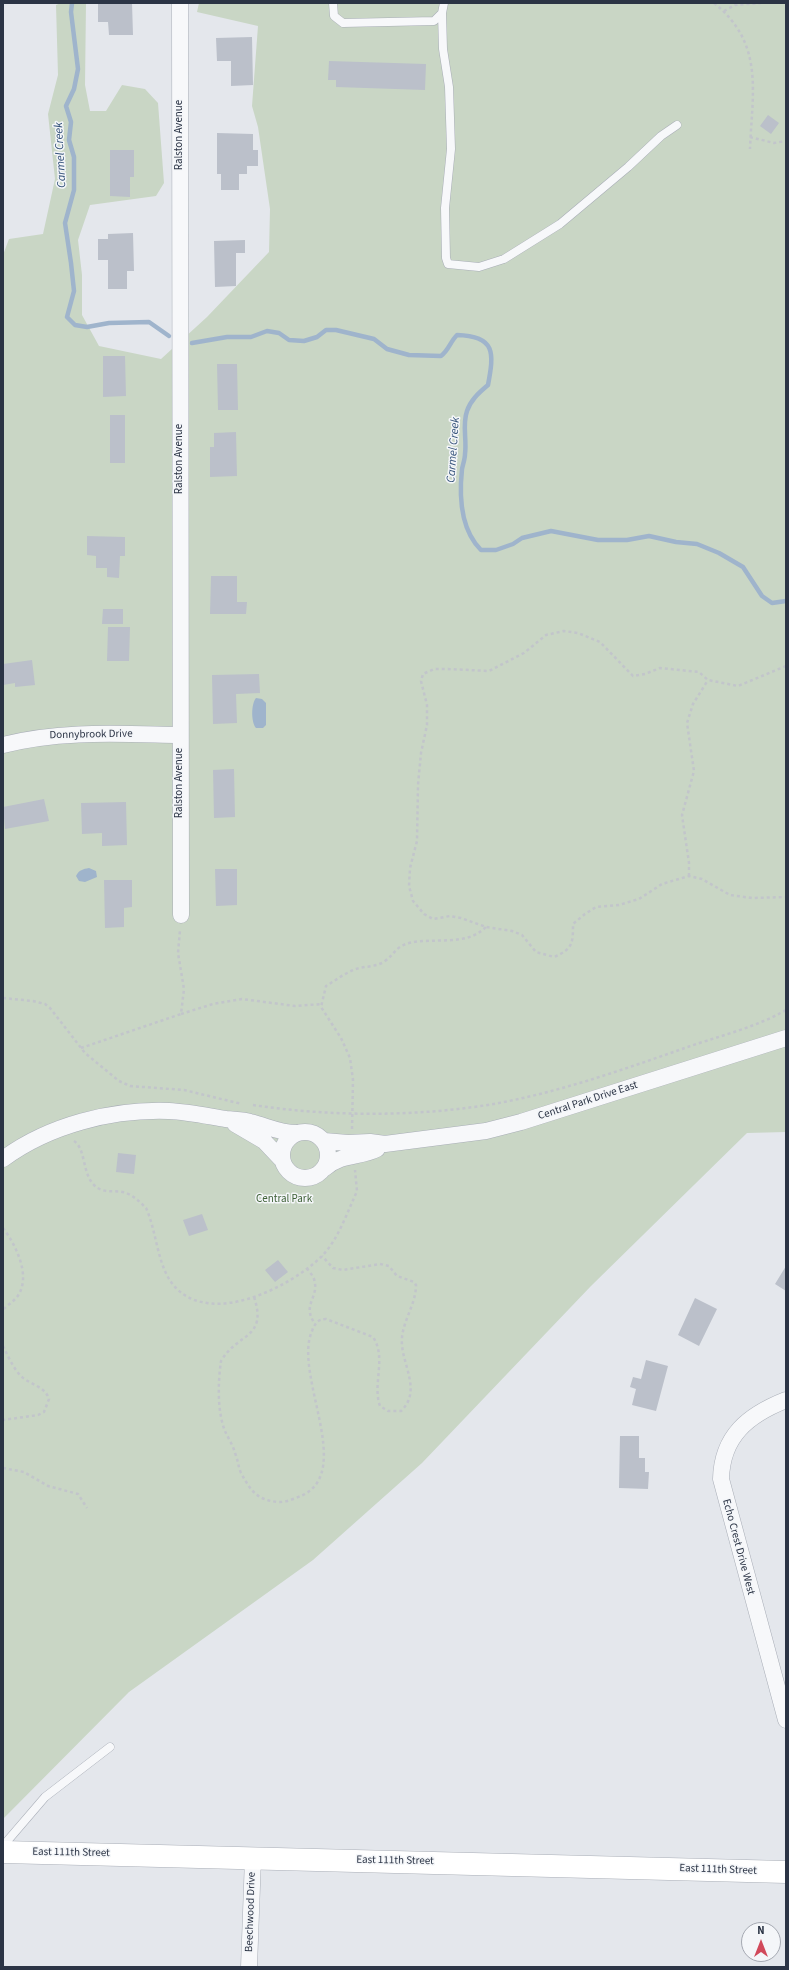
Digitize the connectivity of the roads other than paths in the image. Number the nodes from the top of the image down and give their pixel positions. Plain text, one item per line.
1 (180, 3) edge
2 (333, 3) edge
3 (444, 3) edge
4 (442, 13) junction
5 (677, 124) dead end
6 (180, 735) junction
7 (3, 745) edge
8 (181, 915) road end
9 (786, 1038) edge
10 (228, 1119) junction
11 (297, 1133) junction
12 (324, 1141) junction
13 (385, 1144) junction
14 (3, 1159) edge
15 (281, 1159) junction
16 (325, 1168) junction
17 (786, 1400) edge
18 (786, 1720) edge
19 (110, 1747) dead end
20 (3, 1846) edge
21 (3, 1852) edge
22 (253, 1858) junction
23 (786, 1872) edge
24 (250, 1967) edge

1 - 6 street, Ralston Avenue
2 - 4 lane
3 - 4 lane
4 - 5 lane
6 - 7 street, Donnybrook Drive
6 - 8 street, Ralston Avenue
9 - 13 street, Central Park Drive East
10 - 11 street, Central Park Drive East
10 - 14 street, Central Park Drive East
10 - 15 street, Central Park Drive East
11 - 12 street, Central Park Drive East
11 - 15 street
12 - 13 street, Central Park Drive East
12 - 16 street
13 - 16 street, Central Park Drive East
15 - 16 street, Central Park Drive East
17 - 18 street, Echo Crest Drive West
19 - 20 lane
21 - 22 main road, East 111th Street
22 - 23 main road, East 111th Street
22 - 24 street, Beechwood Drive

